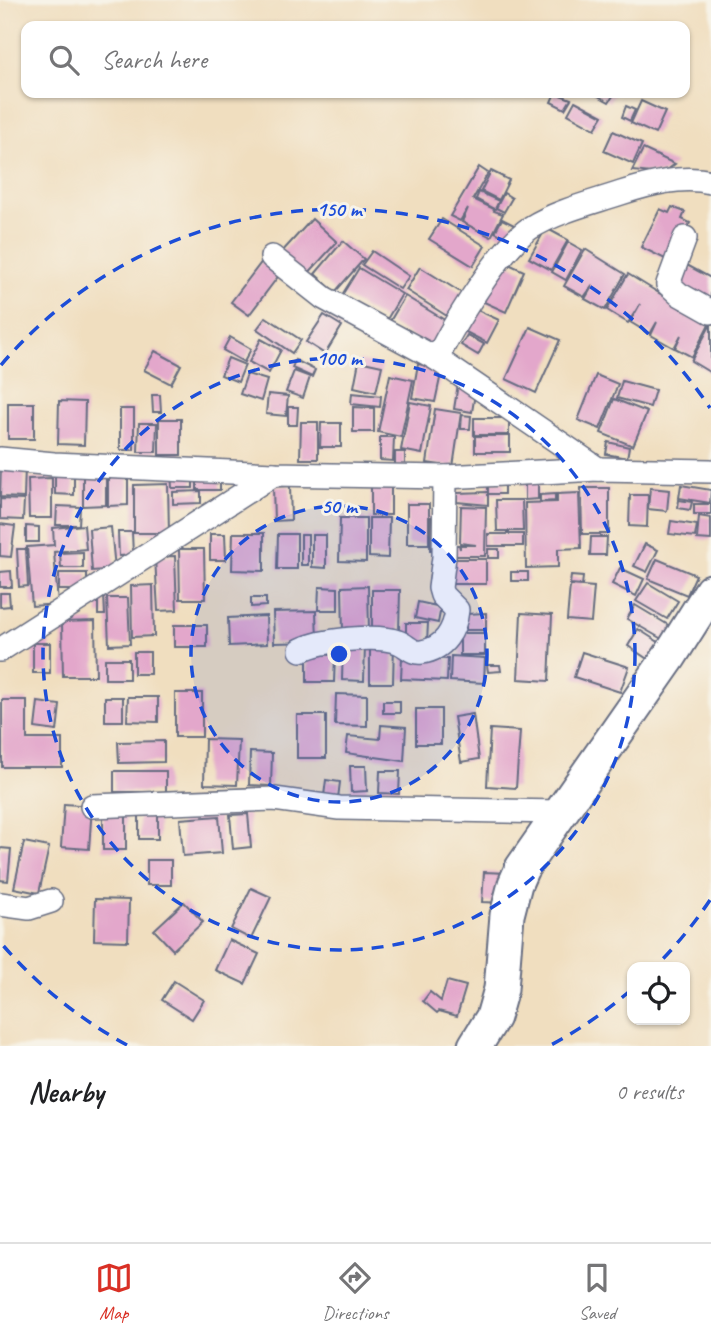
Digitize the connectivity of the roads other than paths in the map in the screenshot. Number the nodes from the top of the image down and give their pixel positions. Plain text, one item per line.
1 (711, 182) edge
2 (685, 238) dead end
3 (272, 257) dead end
4 (711, 312) edge
5 (437, 359) junction
6 (0, 459) edge
7 (598, 469) junction
8 (711, 471) edge
9 (274, 474) junction
10 (445, 477) junction
11 (711, 591) edge
12 (0, 650) edge
13 (301, 650) dead end
14 (92, 806) dead end
15 (562, 812) junction
16 (51, 901) dead end
17 (0, 904) edge
18 (475, 1046) edge

1 - 5 street
2 - 4 street
3 - 5 street
5 - 7 street
6 - 9 street
7 - 8 street
7 - 10 street
9 - 10 street
9 - 12 street
10 - 13 street
11 - 15 street
14 - 15 street
15 - 18 street
16 - 17 street

